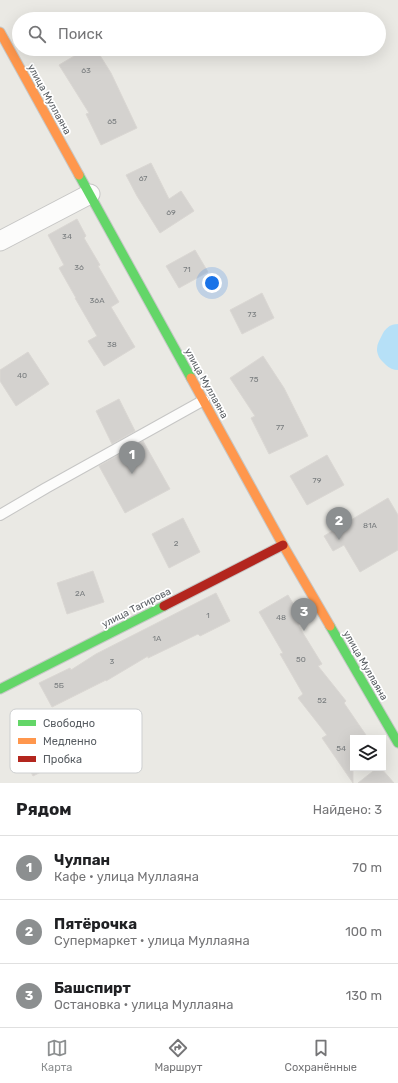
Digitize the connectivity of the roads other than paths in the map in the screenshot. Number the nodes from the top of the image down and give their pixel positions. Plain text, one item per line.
1 (0, 32) edge
2 (12, 54) edge
3 (13, 56) edge
4 (90, 194) junction
5 (0, 241) edge
6 (204, 400) junction
7 (0, 515) edge
8 (283, 545) junction
9 (0, 689) edge
10 (398, 743) edge

1 - 2 main road, улица Муллаяна
3 - 4 main road, улица Муллаяна
4 - 5 street
4 - 6 main road, улица Муллаяна
6 - 7 lane
6 - 8 main road, улица Муллаяна
8 - 9 main road, улица Тагирова
8 - 10 main road, улица Муллаяна

